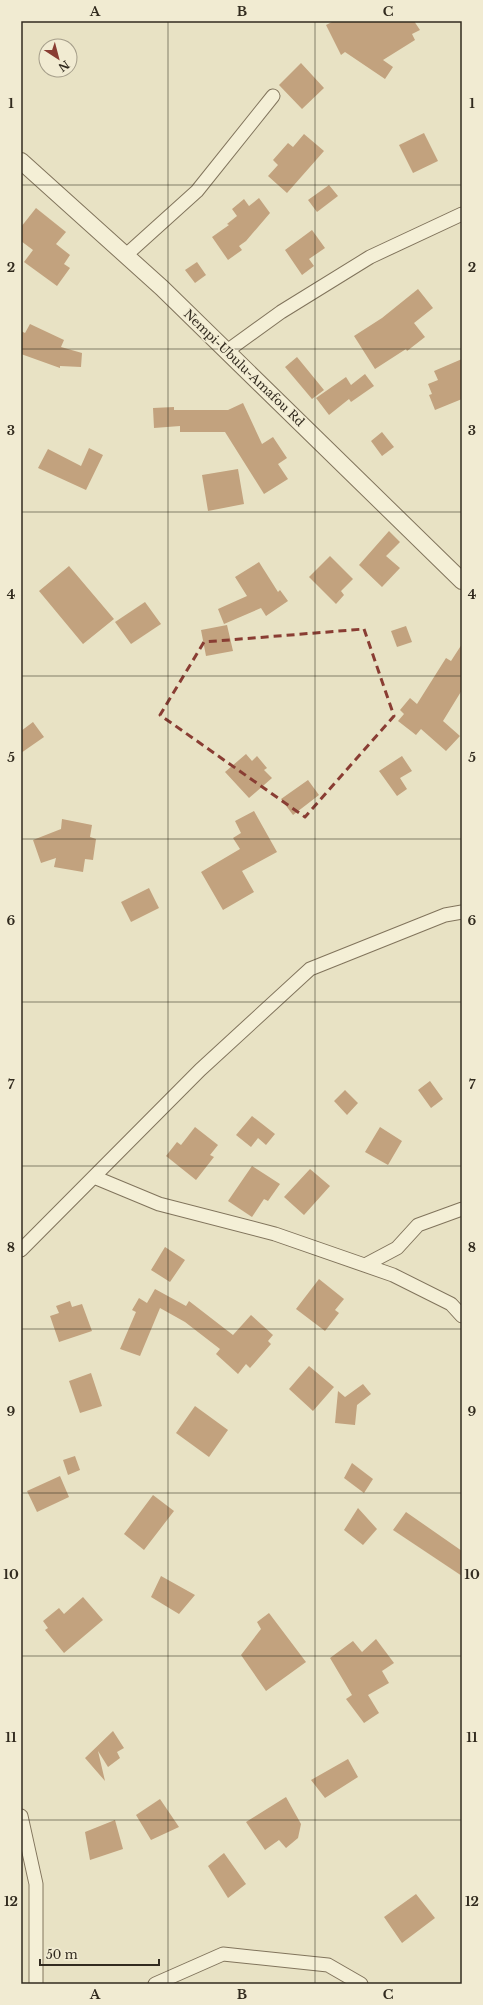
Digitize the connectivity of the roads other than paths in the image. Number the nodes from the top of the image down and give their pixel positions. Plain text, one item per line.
1 (273, 96) dead end
2 (21, 161) edge
3 (462, 214) edge
4 (126, 255) junction
5 (227, 351) junction
6 (462, 581) edge
7 (462, 912) edge
8 (94, 1177) junction
9 (462, 1209) edge
10 (21, 1250) edge
11 (365, 1265) junction
12 (462, 1316) edge
13 (21, 1816) edge
14 (36, 1984) edge
15 (155, 1984) edge
16 (361, 1984) edge

1 - 4 street
2 - 4 street, Nempi-Ubulu-Amafou Rd
3 - 5 street
4 - 5 street, Nempi-Ubulu-Amafou Rd
5 - 6 street, Nempi-Ubulu-Amafou Rd
7 - 8 street
8 - 10 street
8 - 11 street
9 - 11 street
11 - 12 street
13 - 14 street
15 - 16 street

